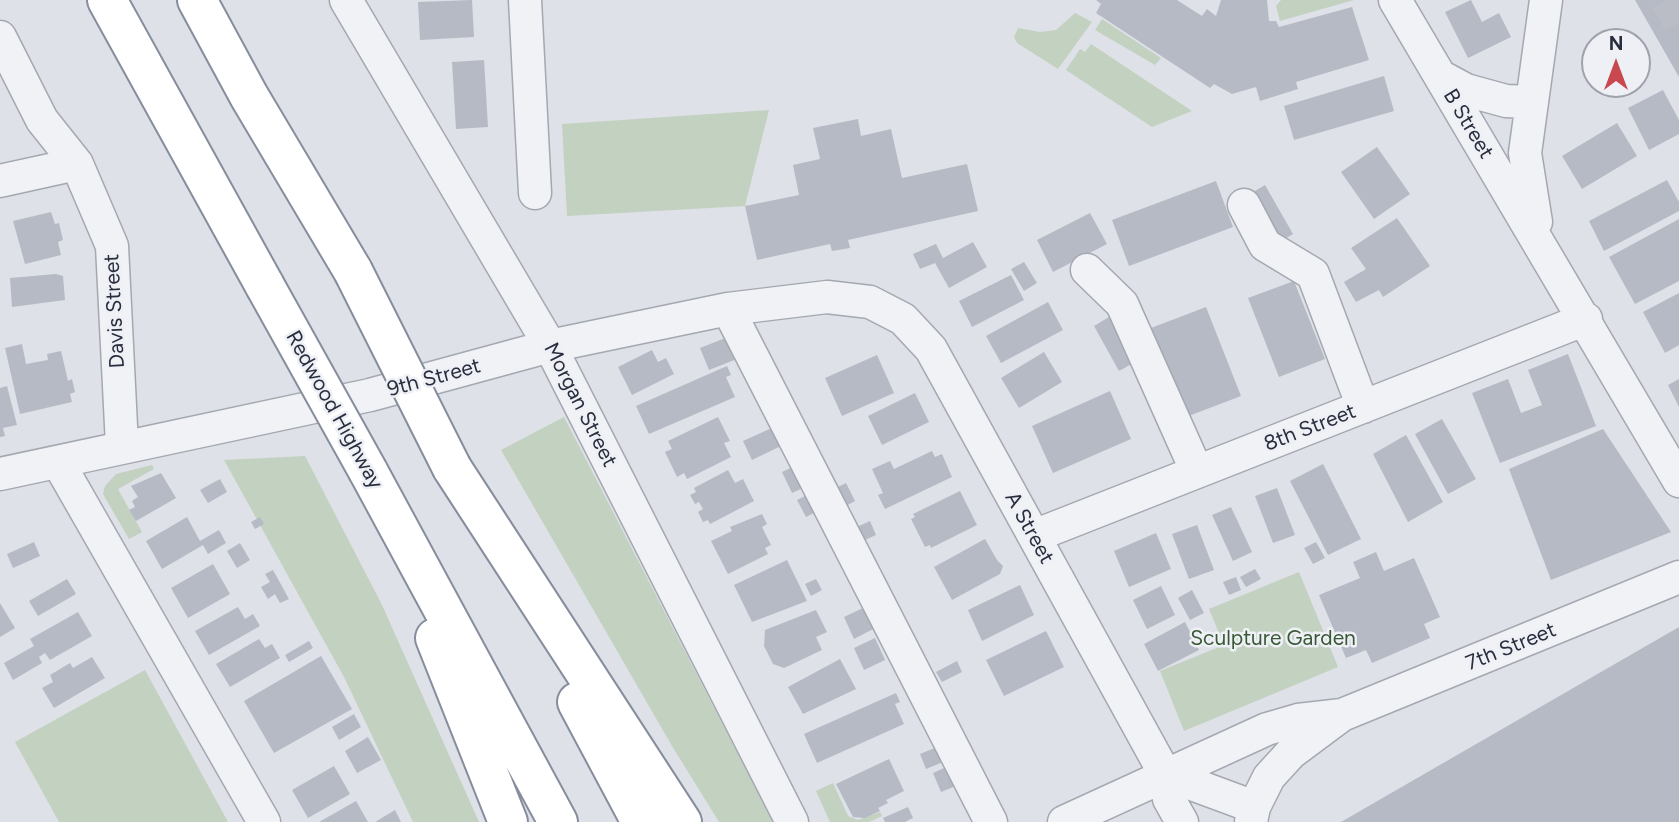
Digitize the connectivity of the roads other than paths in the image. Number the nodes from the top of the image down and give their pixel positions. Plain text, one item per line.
1 (88, 0) edge
2 (107, 0) edge
3 (197, 0) edge
4 (210, 0) edge
5 (346, 0) edge
6 (524, 0) edge
7 (1395, 0) edge
8 (1546, 0) edge
9 (0, 37) edge
10 (1440, 76) junction
11 (249, 96) junction
12 (1531, 102) junction
13 (77, 163) junction
14 (198, 168) junction
15 (0, 181) edge
16 (535, 193) dead end
17 (1244, 205) dead end
18 (1543, 247) junction
19 (1087, 270) dead end
20 (870, 302) joint
21 (728, 309) junction
22 (1586, 319) junction
23 (550, 346) junction
24 (1363, 407) junction
25 (122, 446) junction
26 (58, 462) junction
27 (452, 468) junction
28 (368, 471) junction
29 (1197, 472) junction
30 (0, 474) edge
31 (1679, 481) edge
32 (1034, 536) junction
33 (1679, 577) edge
34 (1342, 715) junction
35 (1165, 774) junction
36 (1253, 815) edge
37 (264, 822) edge
38 (508, 822) edge
39 (558, 822) edge
40 (641, 822) edge
41 (682, 822) edge
42 (792, 822) edge
43 (991, 822) edge
44 (1064, 822) edge
45 (1182, 822) edge

1 - 14 highway
2 - 14 highway, Redwood Highway
3 - 11 highway
4 - 11 highway
5 - 23 street, Morgan Street
6 - 16 street
7 - 10 street, B Street
8 - 12 street, B Street
9 - 13 street, Davis Street
10 - 12 street
10 - 18 street, B Street
11 - 27 highway, bridge
12 - 18 street, B Street
13 - 15 street
13 - 25 street, Davis Street
14 - 28 highway, Redwood Highway, bridge
17 - 24 street
18 - 22 street, B Street
19 - 29 street
20 - 21 street, 9th Street
20 - 32 street, A Street
21 - 23 street, 9th Street
21 - 43 street
22 - 24 street, 8th Street
22 - 31 street, B Street
23 - 25 street, 9th Street
23 - 42 street, Morgan Street
24 - 29 street, 8th Street
25 - 26 street, 9th Street
26 - 30 street, 9th Street
26 - 37 street
27 - 40 highway
27 - 41 highway
28 - 38 highway
28 - 39 highway, Redwood Highway
29 - 32 street, 8th Street
32 - 35 street, A Street
33 - 34 street, 7th Street
34 - 35 street, 7th Street
34 - 36 street, 7th Street
35 - 36 street
35 - 44 street, 7th Street
35 - 45 street, A Street

